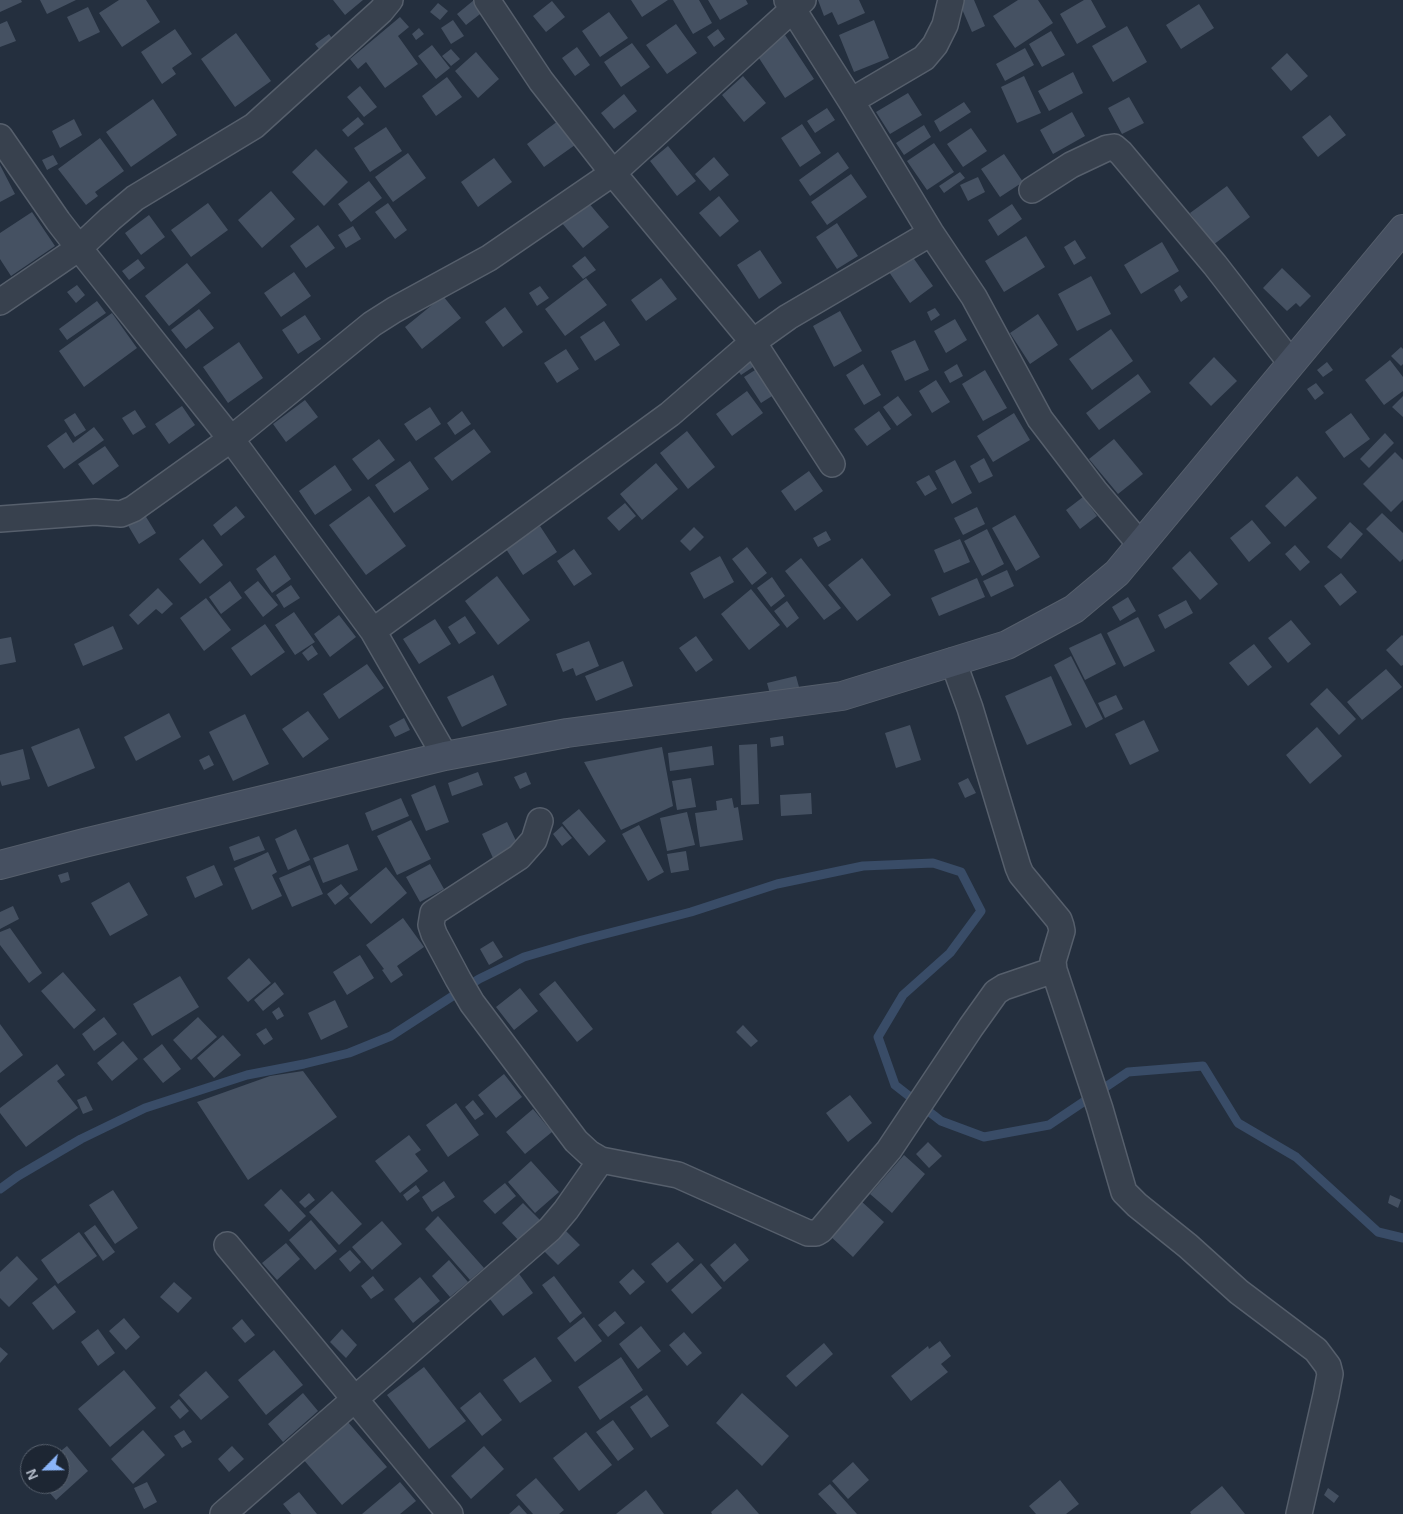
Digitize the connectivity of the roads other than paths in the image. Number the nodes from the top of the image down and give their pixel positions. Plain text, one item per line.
1 (390, 0) edge
2 (951, 0) edge
3 (491, 3) edge
4 (794, 3) edge
5 (851, 101) junction
6 (0, 137) edge
7 (613, 173) junction
8 (1032, 190) dead end
9 (1403, 229) edge
10 (931, 233) junction
11 (79, 248) junction
12 (0, 302) edge
13 (754, 342) junction
14 (1291, 363) junction
15 (231, 439) junction
16 (832, 464) dead end
17 (0, 519) edge
18 (1140, 544) junction
19 (373, 631) junction
20 (953, 661) junction
21 (445, 756) junction
22 (540, 821) dead end
23 (0, 866) edge
24 (1054, 970) junction
25 (601, 1160) junction
26 (227, 1245) dead end
27 (355, 1399) junction
28 (223, 1514) edge
29 (450, 1514) edge
30 (1298, 1514) edge

1 - 11 street
2 - 5 street
3 - 7 street
4 - 5 street
4 - 7 street
5 - 10 street
6 - 11 street
7 - 13 street
7 - 15 street
8 - 14 street
9 - 14 main road
10 - 13 street
10 - 18 street
11 - 12 street
11 - 15 street
13 - 16 street
13 - 19 street
14 - 18 main road
15 - 17 street
15 - 19 street
18 - 20 main road
19 - 21 street
20 - 21 main road
20 - 24 street
21 - 23 main road
22 - 25 street
24 - 25 street
24 - 30 street
25 - 27 street
26 - 27 street
27 - 28 street
27 - 29 street

